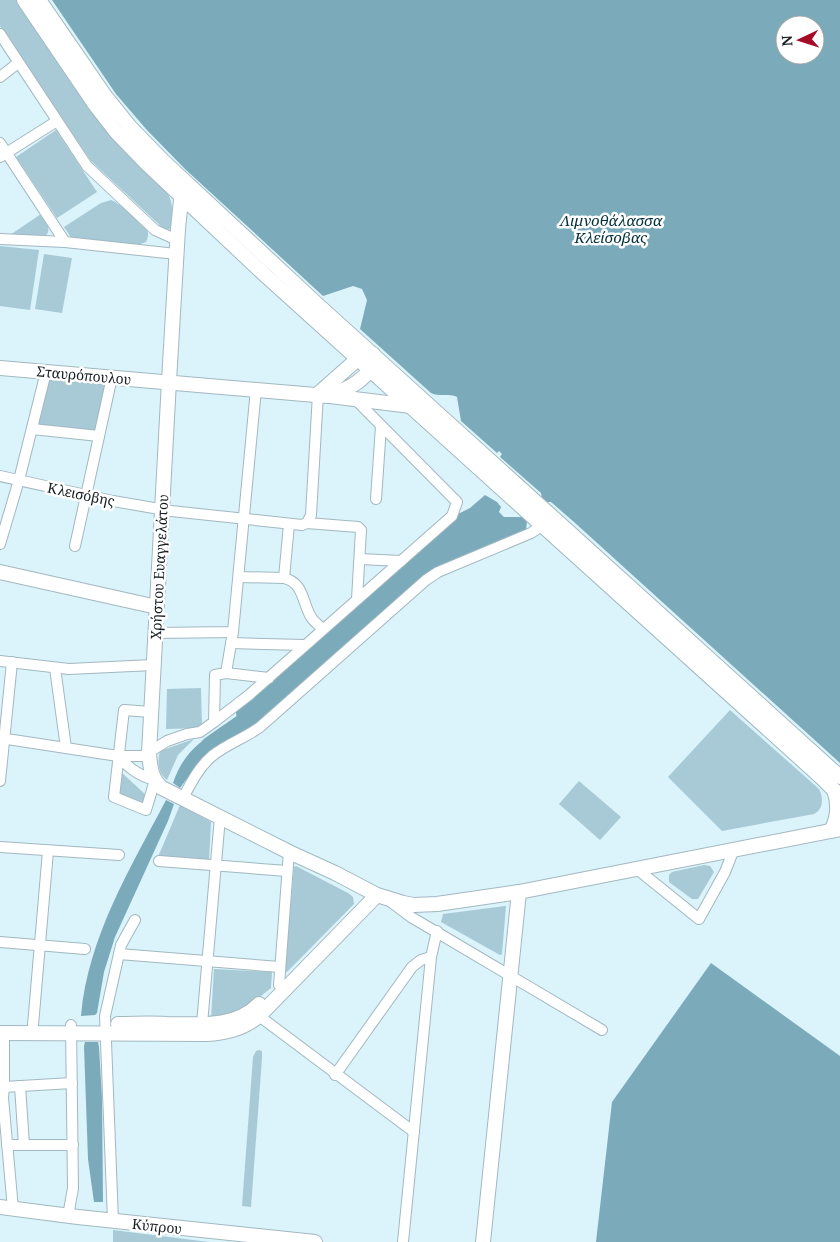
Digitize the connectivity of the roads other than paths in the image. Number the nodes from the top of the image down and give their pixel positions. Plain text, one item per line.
1 (24, 0) edge
2 (39, 0) edge
3 (0, 34) edge
4 (59, 40) junction
5 (18, 63) junction
6 (0, 78) edge
7 (57, 121) junction
8 (0, 143) edge
9 (3, 155) edge
10 (182, 180) junction
11 (180, 196) junction
12 (0, 239) edge
13 (65, 242) junction
14 (177, 247) junction
15 (373, 354) junction
16 (358, 358) junction
17 (0, 368) edge
18 (370, 369) junction
19 (46, 372) junction
20 (112, 377) junction
21 (168, 381) junction
22 (256, 388) junction
23 (322, 395) junction
24 (355, 399) junction
25 (411, 406) junction
26 (381, 426) junction
27 (32, 429) junction
28 (99, 436) junction
29 (0, 476) edge
30 (19, 480) junction
31 (86, 495) junction
32 (376, 499) dead end
33 (162, 510) junction
34 (245, 520) junction
35 (289, 524) junction
36 (307, 524) junction
37 (543, 525) junction
38 (0, 544) edge
39 (75, 546) dead end
40 (360, 559) junction
41 (401, 562) junction
42 (0, 572) edge
43 (239, 577) junction
44 (284, 578) junction
45 (358, 599) junction
46 (156, 607) junction
47 (322, 629) junction
48 (155, 633) junction
49 (232, 638) junction
50 (304, 645) junction
51 (0, 661) edge
52 (12, 662) junction
53 (153, 665) junction
54 (55, 668) junction
55 (226, 673) junction
56 (269, 678) junction
57 (151, 712) junction
58 (214, 722) junction
59 (2, 739) edge
60 (66, 748) junction
61 (149, 753) junction
62 (118, 756) junction
63 (840, 777) edge
64 (0, 781) edge
65 (158, 784) junction
66 (837, 793) edge
67 (183, 798) junction
68 (220, 817) junction
69 (836, 830) edge
70 (0, 847) edge
71 (734, 849) junction
72 (48, 851) junction
73 (289, 852) junction
74 (119, 855) dead end
75 (159, 861) dead end
76 (215, 866) junction
77 (637, 869) junction
78 (287, 871) junction
79 (519, 892) junction
80 (378, 895) junction
81 (135, 920) dead end
82 (437, 932) junction
83 (0, 942) edge
84 (40, 946) junction
85 (85, 949) dead end
86 (119, 954) junction
87 (431, 956) junction
88 (207, 961) junction
89 (280, 966) junction
90 (511, 975) junction
91 (279, 985) junction
92 (256, 1014) junction
93 (202, 1024) junction
94 (33, 1025) junction
95 (106, 1028) junction
96 (71, 1029) junction
97 (602, 1030) dead end
98 (2, 1033) edge
99 (335, 1075) junction
100 (72, 1083) junction
101 (20, 1086) junction
102 (2, 1087) edge
103 (414, 1132) junction
104 (7, 1145) junction
105 (24, 1145) junction
106 (73, 1145) junction
107 (7, 1208) edge
108 (68, 1216) junction
109 (113, 1221) junction
110 (315, 1242) edge
111 (403, 1242) edge
112 (483, 1242) edge

1 - 4 street
2 - 4 street
3 - 5 street
4 - 10 street
4 - 11 street
5 - 6 street
5 - 7 street
7 - 9 street
7 - 14 street
8 - 9 street
9 - 13 street
10 - 11 street, Χρήστου Ευαγγελάτου
10 - 15 street
11 - 14 street, Χρήστου Ευαγγελάτου
11 - 16 street
12 - 13 street
13 - 14 street
14 - 21 street, Χρήστου Ευαγγελάτου
15 - 16 street
15 - 18 street
15 - 63 street
16 - 18 street
16 - 23 street
17 - 19 street, Σταυρόπουλου
18 - 23 street
18 - 25 street
19 - 20 street, Σταυρόπουλου
19 - 27 street
20 - 21 street, Σταυρόπουλου
20 - 28 street
21 - 22 street, Σταυρόπουλου
21 - 33 street, Χρήστου Ευαγγελάτου
22 - 23 street, Σταυρόπουλου
22 - 34 street
23 - 24 street, Σταυρόπουλου
23 - 36 street
24 - 25 street, Σταυρόπουλου
24 - 26 street
25 - 37 street
26 - 32 street
26 - 41 street
27 - 28 street
27 - 30 street
28 - 31 street
29 - 30 street, Κλεισόβης
30 - 31 street, Κλεισόβης
30 - 38 street
31 - 33 street, Κλεισόβης
31 - 39 street
33 - 34 street, Κλεισόβης
33 - 46 street, Χρήστου Ευαγγελάτου
34 - 35 street, Κλεισόβης
34 - 43 street
35 - 36 street, Κλεισόβης
35 - 44 street
36 - 40 street, Κλεισόβης
37 - 66 street
37 - 67 street
40 - 41 street
40 - 45 street
41 - 45 street
42 - 46 street
43 - 44 street
43 - 49 street
44 - 47 street
45 - 47 street
46 - 48 street, Χρήστου Ευαγγελάτου
47 - 50 street
48 - 49 street
48 - 53 street, Χρήστου Ευαγγελάτου
49 - 50 street
49 - 55 street
50 - 56 street
51 - 52 street
52 - 54 street
52 - 59 street
53 - 54 street
53 - 57 street, Χρήστου Ευαγγελάτου
54 - 60 street
55 - 56 street
55 - 58 street
56 - 58 street
57 - 61 street, Χρήστου Ευαγγελάτου
57 - 62 street
58 - 61 street
59 - 60 street
59 - 64 street
60 - 62 street
61 - 62 street
61 - 65 street, Χρήστου Ευαγγελάτου
62 - 65 street
62 - 65 street
65 - 67 street
66 - 69 street
67 - 68 street
68 - 73 street
68 - 76 street
69 - 71 street
70 - 72 street
71 - 77 street
71 - 77 street
72 - 74 street
72 - 84 street
73 - 78 street
73 - 80 street
75 - 76 street
76 - 78 street
76 - 88 street
77 - 79 street
78 - 89 street
79 - 80 street
79 - 90 street
80 - 82 street
80 - 91 street
80 - 92 street
81 - 86 street
82 - 87 street
82 - 90 street
83 - 84 street
84 - 85 street
84 - 94 street
86 - 88 street
86 - 95 street
87 - 99 street
87 - 103 street
88 - 89 street
88 - 93 street
89 - 91 street
90 - 97 street
90 - 112 street
91 - 92 street
92 - 93 street
92 - 95 street
92 - 99 street
93 - 95 street
94 - 96 street
94 - 98 street
95 - 96 street
95 - 109 street
96 - 98 street
96 - 100 street
98 - 102 street
99 - 103 street
100 - 101 street
100 - 106 street
101 - 102 street
101 - 105 street
102 - 104 street
103 - 111 street
104 - 105 street
104 - 107 street
105 - 106 street
106 - 108 street
107 - 108 street, Κύπρου
108 - 109 street, Κύπρου
109 - 110 street, Κύπρου

